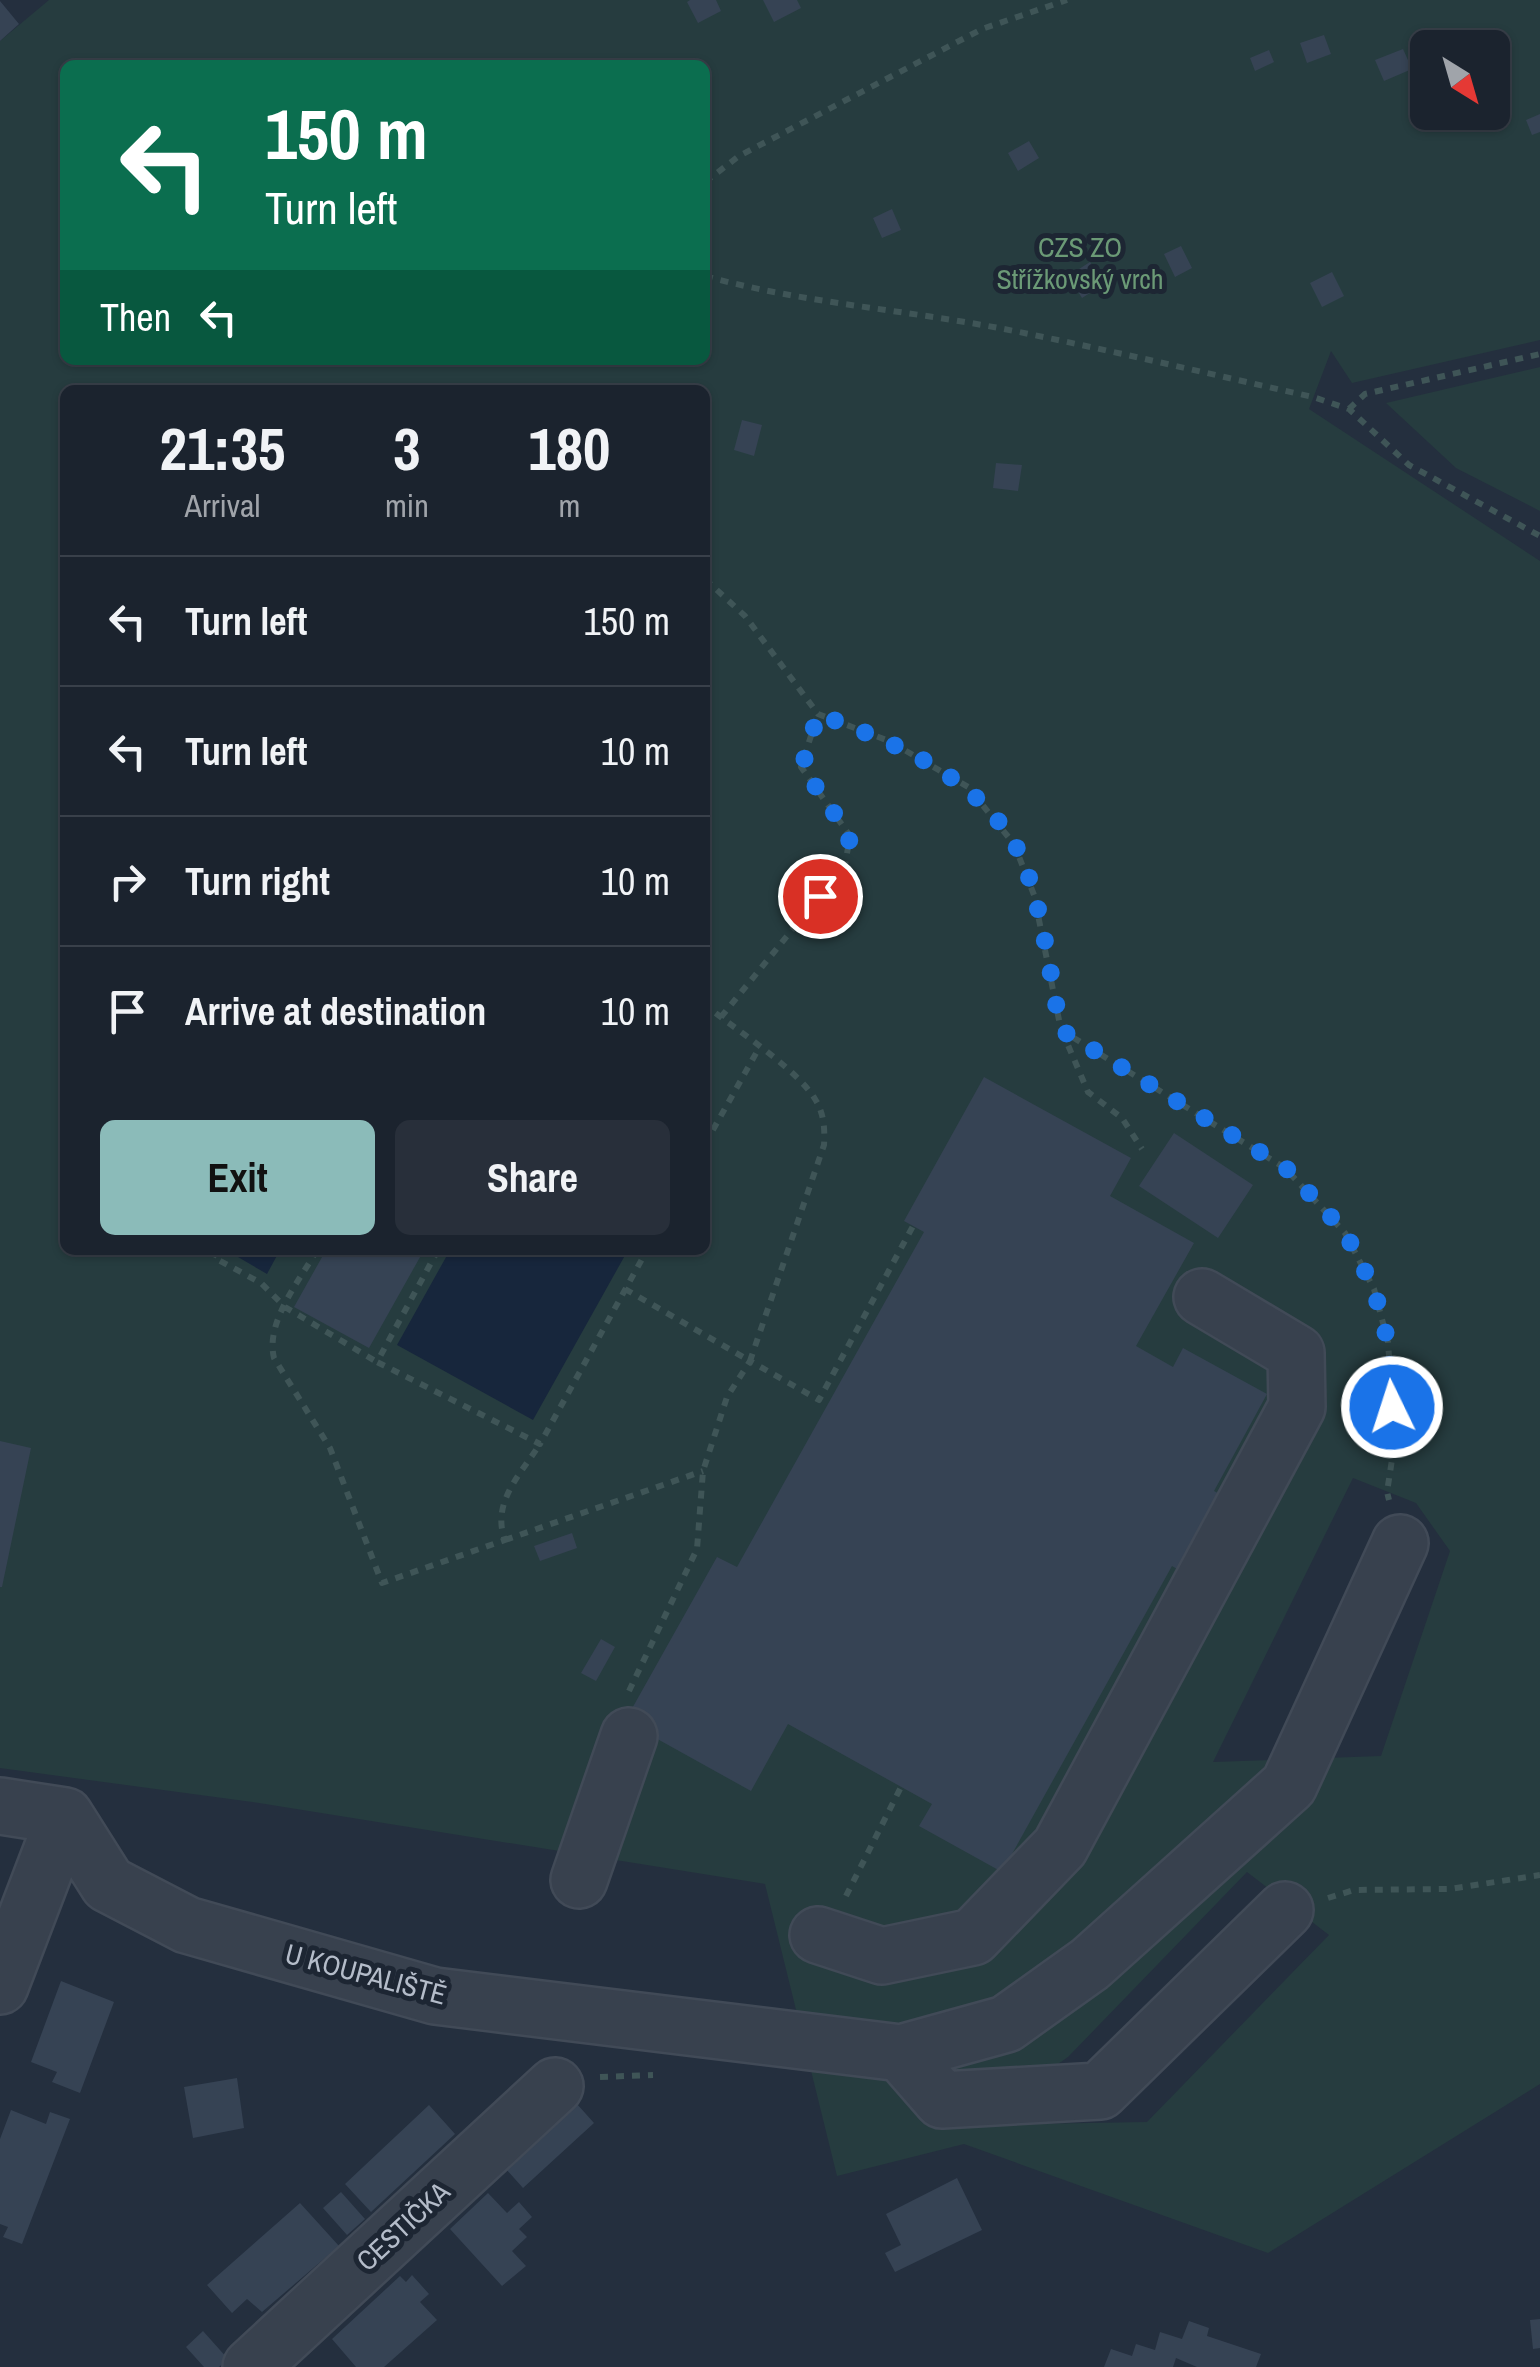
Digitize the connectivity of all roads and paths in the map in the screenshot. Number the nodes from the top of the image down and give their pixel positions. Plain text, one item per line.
1 (1067, 0) edge
2 (710, 178) edge
3 (710, 277) edge
4 (1540, 354) edge
5 (1349, 409) junction
6 (1540, 536) edge
7 (710, 584) edge
8 (818, 714) junction
9 (710, 1009) edge
10 (720, 1017) junction
11 (1061, 1030) junction
12 (759, 1048) junction
13 (710, 1129) edge
14 (1142, 1149) dead end
15 (913, 1226) dead end
16 (214, 1255) edge
17 (314, 1255) edge
18 (435, 1255) edge
19 (644, 1255) edge
20 (625, 1289) junction
21 (1202, 1297) dead end
22 (285, 1307) junction
23 (750, 1361) junction
24 (378, 1362) junction
25 (540, 1444) junction
26 (704, 1471) junction
27 (505, 1540) junction
28 (1400, 1542) joint
29 (630, 1736) joint
30 (901, 1787) dead end
31 (0, 1806) edge
32 (65, 1816) junction
33 (1540, 1875) edge
34 (579, 1880) dead end
35 (1285, 1910) joint
36 (821, 1936) joint
37 (0, 1986) edge
38 (901, 2053) junction
39 (554, 2086) dead end
40 (251, 2367) edge

1 - 2 path
3 - 5 path
4 - 5 path
5 - 6 path
7 - 8 path
8 - 10 path
8 - 11 path
9 - 10 path
10 - 12 path
11 - 14 path
11 - 28 path
12 - 13 path
12 - 23 path
15 - 23 path
16 - 22 path
17 - 22 path
18 - 24 path
19 - 20 path
20 - 23 path
20 - 25 path
21 - 36 street
22 - 24 path
22 - 27 path
23 - 26 path
24 - 25 path
25 - 27 path
26 - 27 path
26 - 29 path
28 - 38 street
29 - 34 street
30 - 36 path
31 - 32 street
32 - 37 street
32 - 38 street, U KOUPALIŠTĚ
33 - 35 path
35 - 38 street
39 - 40 street, CESTIČKA

